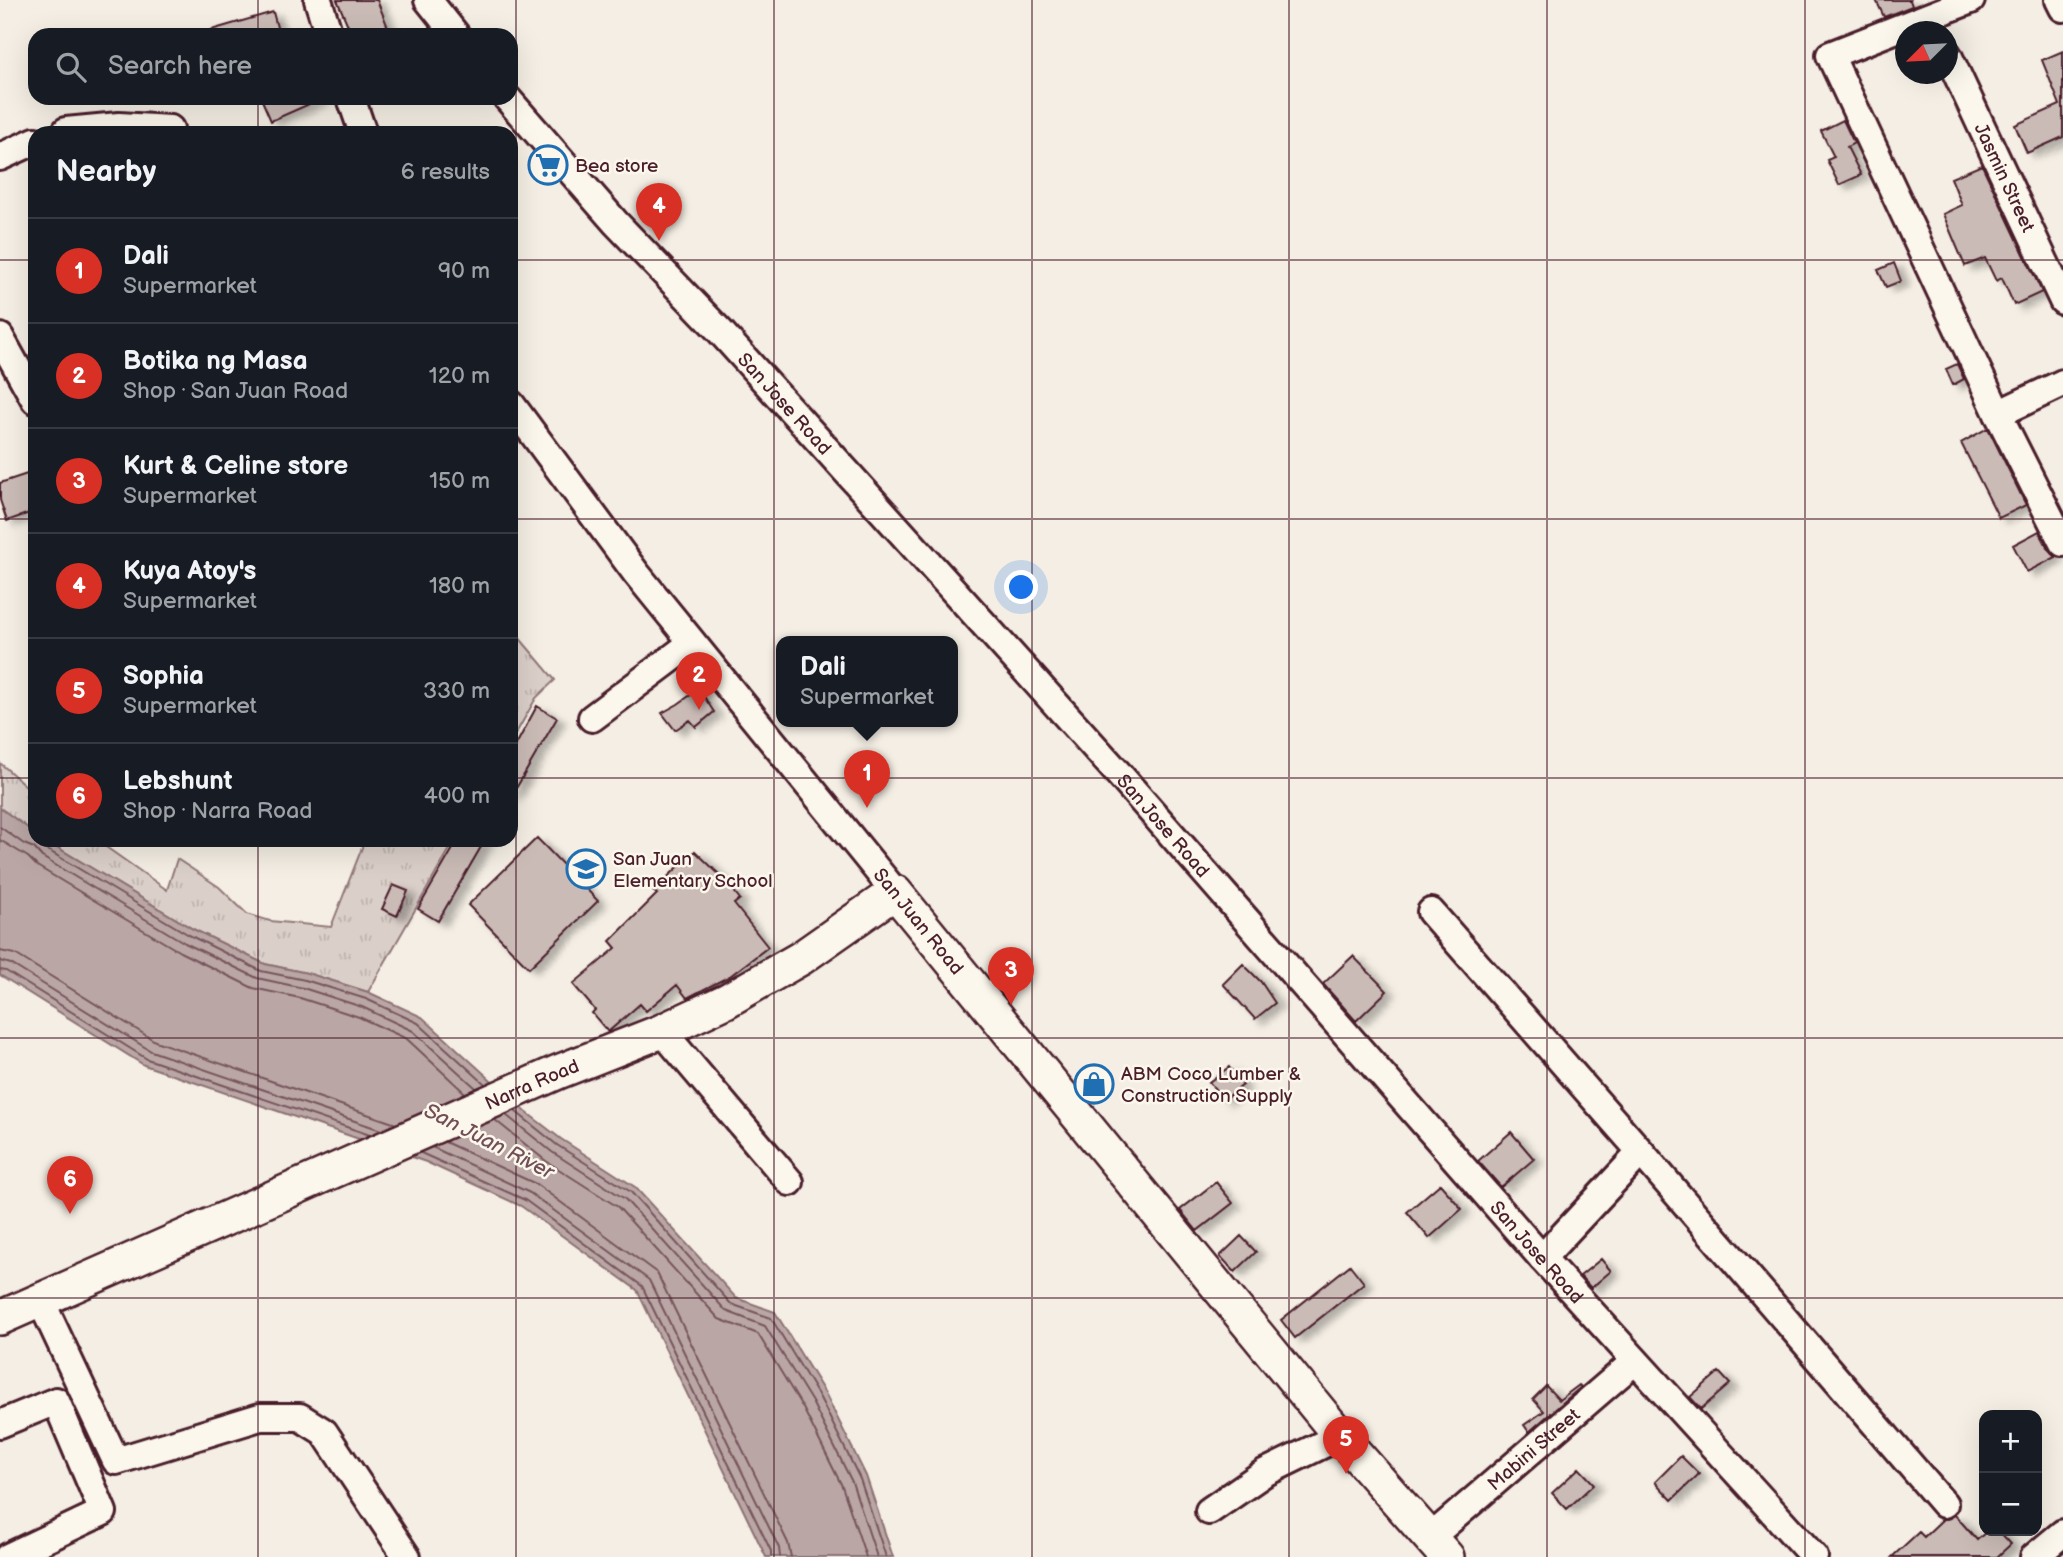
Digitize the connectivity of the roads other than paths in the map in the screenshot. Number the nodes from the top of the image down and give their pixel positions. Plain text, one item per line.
1 (318, 0) edge
2 (428, 0) edge
3 (1971, 0) edge
4 (2059, 0) edge
5 (2063, 8) edge
6 (1938, 21) edge
7 (327, 28) edge
8 (450, 28) edge
9 (1895, 35) edge
10 (1958, 76) edge
11 (353, 105) edge
12 (513, 105) edge
13 (361, 126) edge
14 (28, 144) edge
15 (0, 157) edge
16 (2063, 301) edge
17 (0, 337) edge
18 (2063, 383) edge
19 (28, 387) edge
20 (518, 413) edge
21 (1998, 414) junction
22 (2063, 543) edge
23 (692, 643) junction
24 (592, 718) dead end
25 (895, 892) junction
26 (1431, 912) dead end
27 (662, 1031) junction
28 (1641, 1152) junction
29 (790, 1182) dead end
30 (1542, 1258) junction
31 (41, 1301) junction
32 (0, 1318) edge
33 (1635, 1361) junction
34 (0, 1423) edge
35 (1340, 1436) junction
36 (1944, 1504) dead end
37 (1209, 1511) dead end
38 (2063, 1533) edge
39 (1439, 1547) edge
40 (8, 1557) edge
41 (407, 1557) edge
42 (1814, 1557) edge
43 (2034, 1557) edge

1 - 7 street
2 - 8 street
3 - 6 street
4 - 5 street
9 - 21 street
10 - 16 street, Jasmin Street
11 - 13 street
12 - 30 street, San Jose Road
14 - 15 street
17 - 19 street
18 - 21 street
20 - 23 street, San Juan Road
21 - 22 street
23 - 24 street
23 - 25 street, San Juan Road
25 - 27 main road, Narra Road
25 - 35 main road, San Juan Road
26 - 28 street
27 - 29 street
27 - 31 main road, Narra Road
28 - 30 street
28 - 36 street
30 - 33 street, San Jose Road
31 - 32 main road, Narra Road
31 - 41 street
33 - 39 street, Mabini Street
33 - 42 street, San Jose Road
34 - 40 street
35 - 37 street
35 - 39 main road, San Juan Road
38 - 43 street

